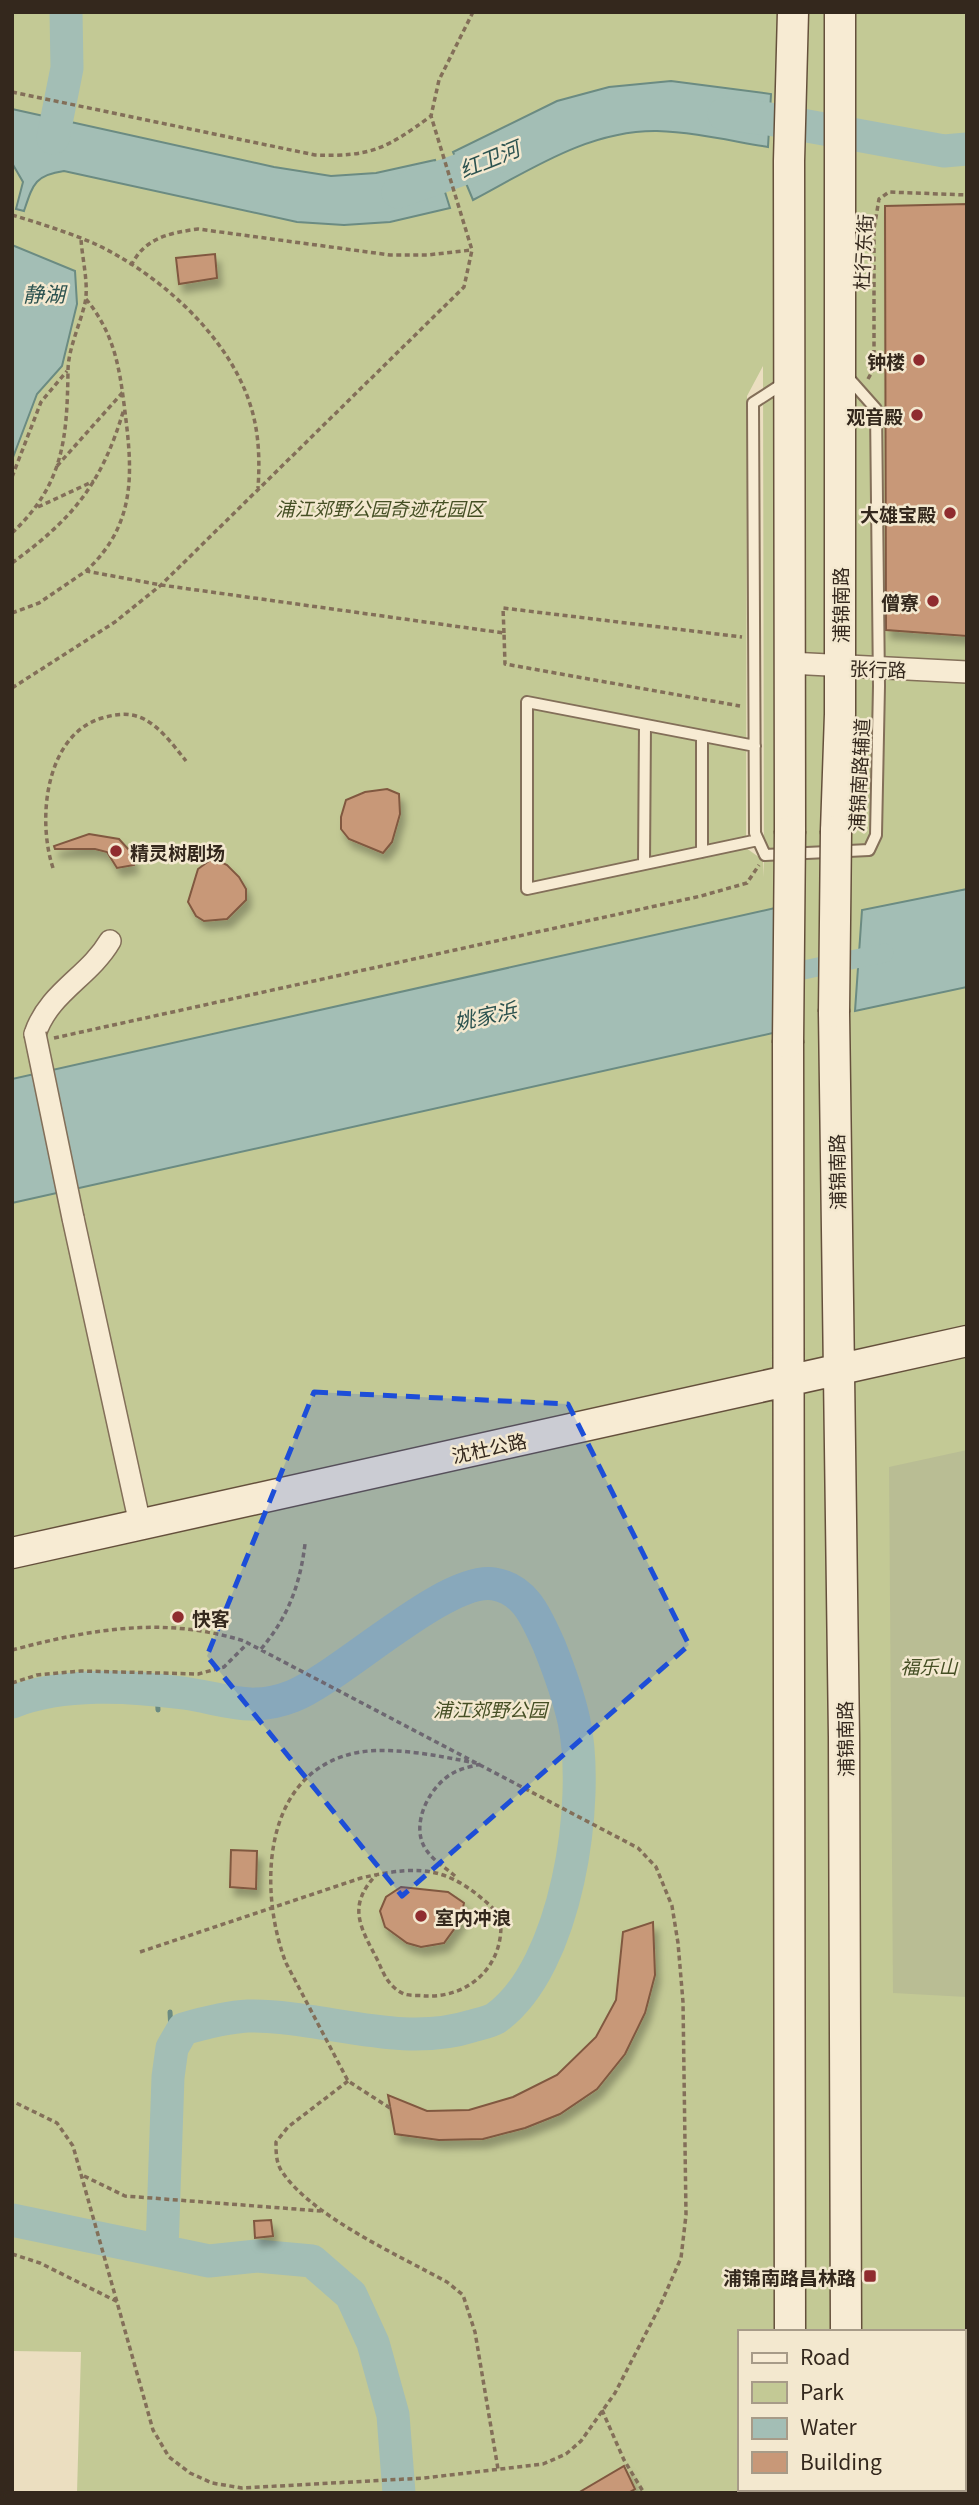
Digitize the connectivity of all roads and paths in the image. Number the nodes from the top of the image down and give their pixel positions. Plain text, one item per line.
1 (473, 12) edge
2 (793, 12) edge
3 (840, 12) edge
4 (12, 92) edge
5 (431, 116) junction
6 (967, 195) edge
7 (13, 215) edge
8 (81, 239) junction
9 (472, 250) junction
10 (131, 266) junction
11 (86, 299) junction
12 (839, 366) junction
13 (68, 370) junction
14 (789, 380) junction
15 (123, 392) junction
16 (862, 393) junction
17 (125, 407) junction
18 (56, 467) junction
19 (12, 477) edge
20 (96, 480) junction
21 (258, 490) junction
22 (36, 508) junction
23 (12, 533) edge
24 (12, 563) edge
25 (86, 571) junction
26 (162, 585) junction
27 (12, 613) edge
28 (504, 634) junction
29 (755, 638) junction
30 (789, 663) junction
31 (839, 667) junction
32 (878, 668) junction
33 (967, 672) edge
34 (12, 688) edge
35 (746, 707) dead end
36 (645, 725) junction
37 (702, 736) junction
38 (755, 746) junction
39 (186, 761) dead end
40 (758, 840) junction
41 (702, 852) junction
42 (765, 855) junction
43 (644, 864) junction
44 (53, 868) dead end
45 (110, 940) dead end
46 (38, 1037) junction
47 (967, 1341) edge
48 (839, 1370) junction
49 (790, 1380) junction
50 (140, 1524) junction
51 (305, 1544) dead end
52 (12, 1553) edge
53 (248, 1643) junction
54 (12, 1650) edge
55 (261, 1650) junction
56 (12, 1683) edge
57 (481, 1764) junction
58 (376, 1875) junction
59 (458, 1879) junction
60 (274, 1907) junction
61 (140, 1952) dead end
62 (348, 2081) junction
63 (12, 2101) edge
64 (390, 2108) dead end
65 (83, 2176) junction
66 (323, 2211) junction
67 (12, 2254) edge
68 (120, 2303) junction
69 (790, 2330) edge
70 (846, 2330) edge
71 (602, 2410) junction
72 (498, 2469) junction
73 (644, 2493) edge

1 - 5 path
2 - 14 main road
3 - 12 main road, 浦锦南路
4 - 5 path
5 - 9 path
6 - 16 path, 杜行东街
7 - 8 path
8 - 10 path
8 - 11 path
9 - 10 path
9 - 21 path
10 - 21 path
11 - 13 path
11 - 15 path
12 - 16 lane, 浦锦南路辅道
12 - 31 main road, 浦锦南路
13 - 18 path
13 - 19 path
14 - 29 lane
14 - 30 main road
15 - 17 path
15 - 18 path
16 - 32 lane, 浦锦南路辅道
17 - 20 path
17 - 25 path
18 - 22 path
20 - 22 path
20 - 24 path
21 - 26 path
22 - 23 path
25 - 26 path
25 - 27 path
26 - 28 path
26 - 34 path
28 - 29 path
28 - 35 path
29 - 38 lane
30 - 31 street, 张行路
30 - 49 main road, bridge
31 - 32 street, 张行路
31 - 48 main road, 浦锦南路, bridge
32 - 33 street, 张行路
32 - 42 lane, 浦锦南路辅道
36 - 37 lane
36 - 43 lane
36 - 43 lane
37 - 38 lane
37 - 41 lane
38 - 40 lane
39 - 44 path
40 - 41 lane
40 - 42 lane
41 - 43 lane
42 - 46 path
45 - 46 street
46 - 50 street, bridge
47 - 48 main road, 沈杜公路
48 - 49 main road, 沈杜公路
48 - 70 main road, 浦锦南路
49 - 50 main road, 沈杜公路
49 - 69 main road
50 - 52 main road, 沈杜公路
51 - 55 path
53 - 54 path
53 - 55 path
53 - 56 path
55 - 57 path
57 - 59 path
57 - 60 path
57 - 71 path
58 - 59 path
58 - 59 path
58 - 60 path
60 - 61 path
60 - 62 path
62 - 64 path
62 - 66 path
63 - 65 path
65 - 66 path
65 - 68 path
66 - 72 path
67 - 68 path
68 - 72 path
71 - 72 path
71 - 73 path

